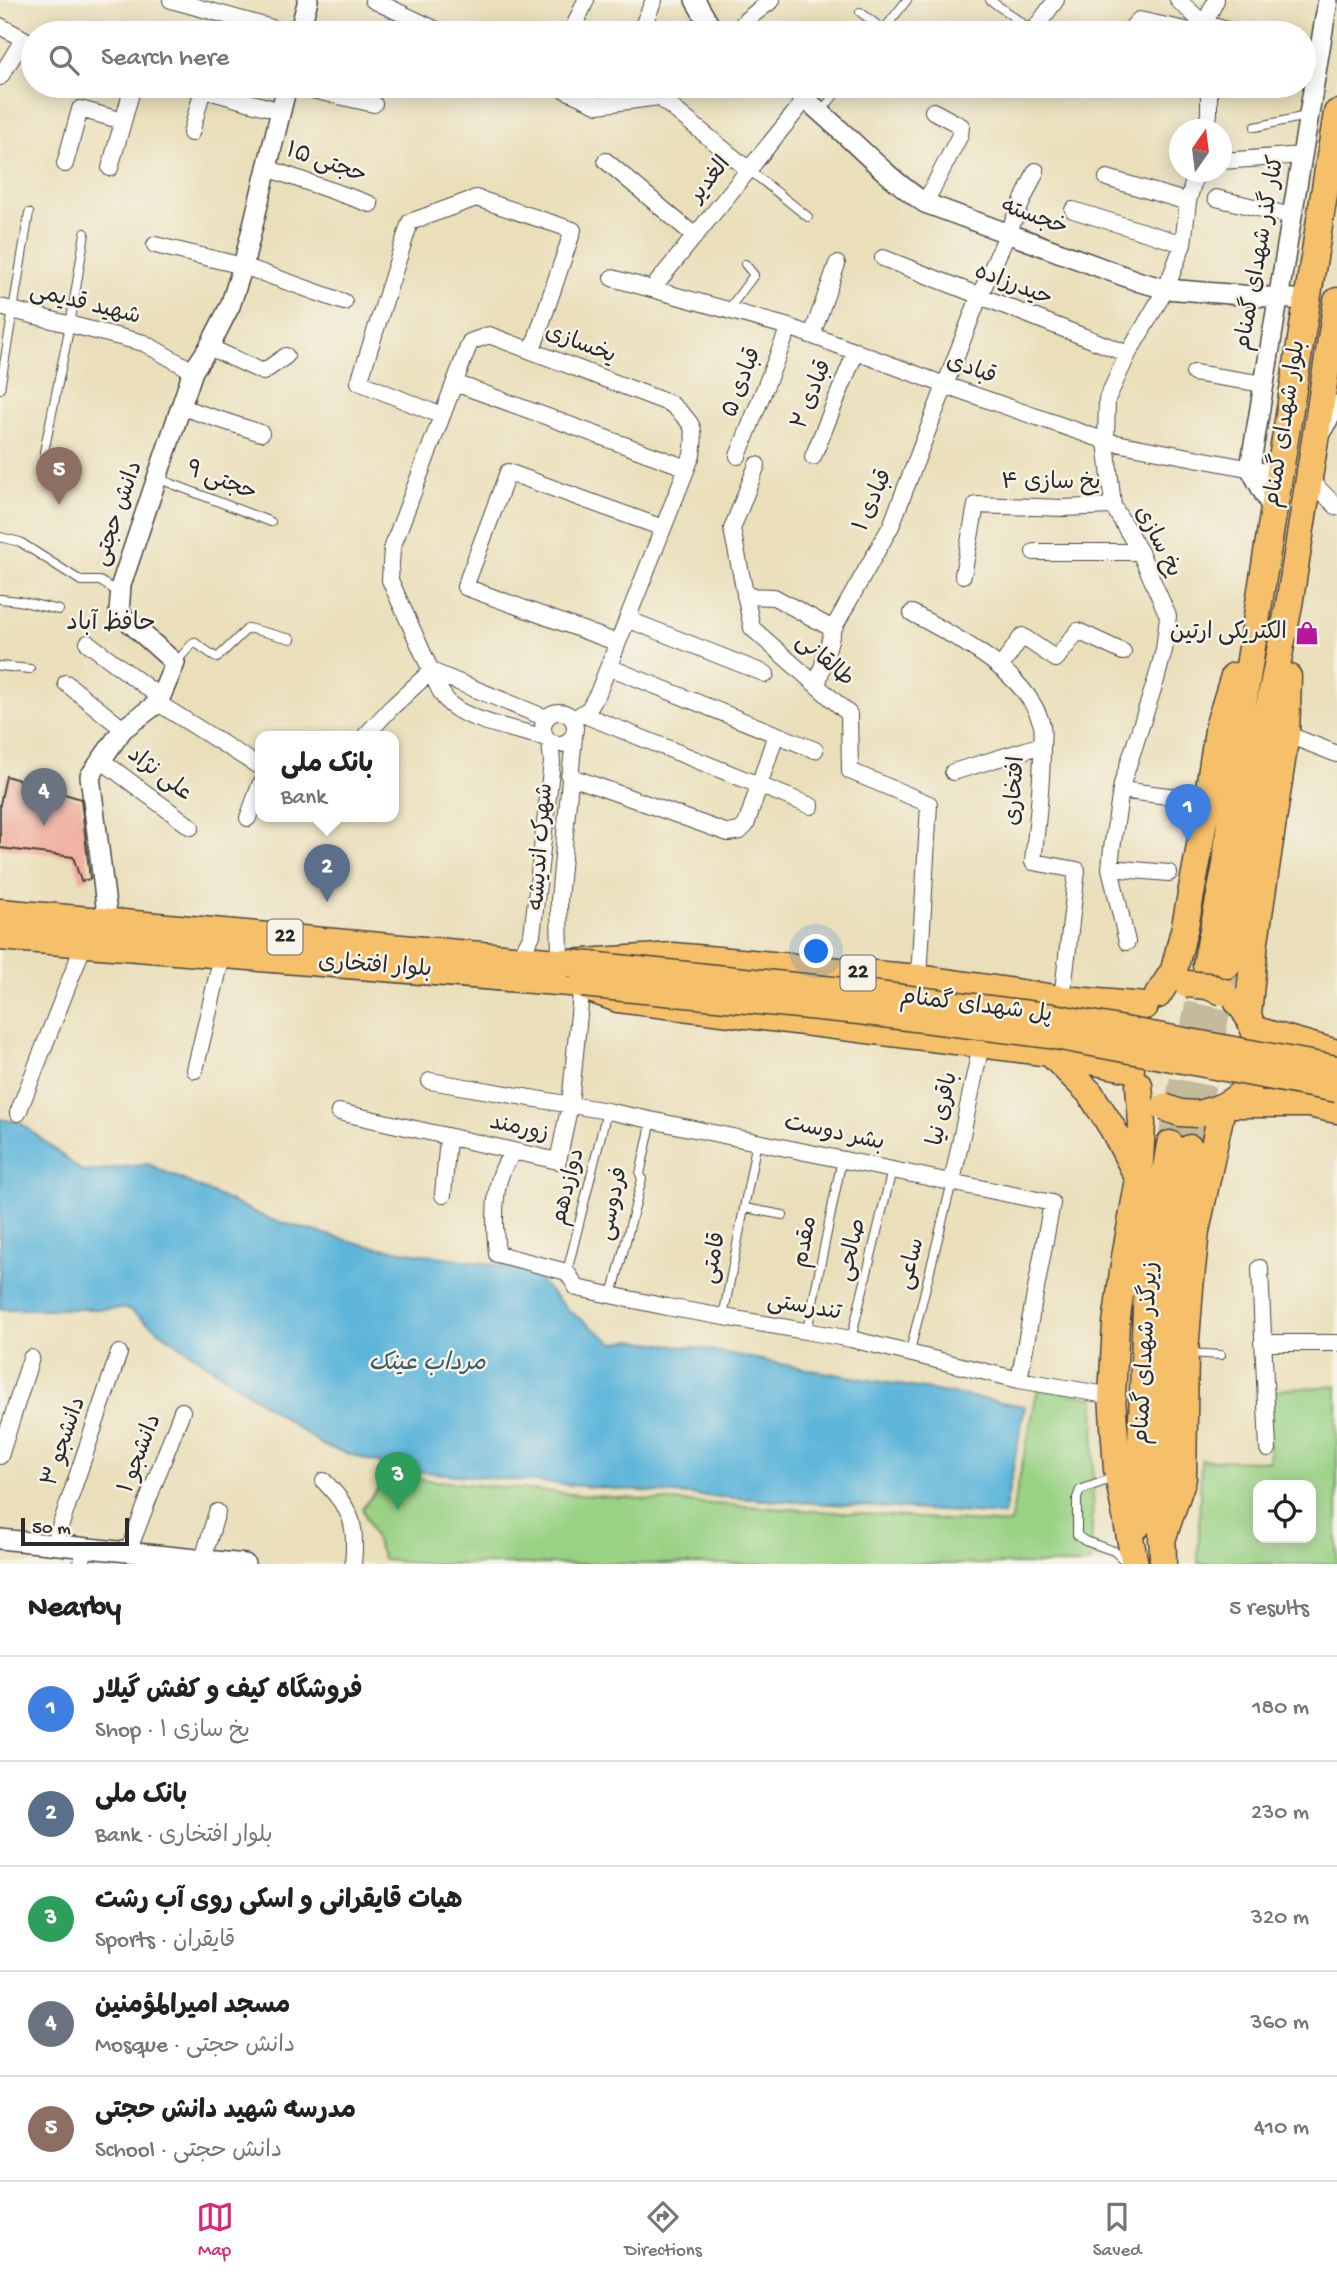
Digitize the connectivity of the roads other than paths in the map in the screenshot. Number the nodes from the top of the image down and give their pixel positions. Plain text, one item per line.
1 (308, 0) edge
2 (373, 0) edge
3 (586, 0) edge
4 (654, 0) edge
5 (695, 0) edge
6 (772, 0) edge
7 (906, 0) edge
8 (990, 0) edge
9 (1056, 0) edge
10 (1178, 0) edge
11 (1216, 0) edge
12 (1328, 0) edge
13 (175, 1) edge
14 (860, 12) dead end
15 (247, 21) edge
16 (302, 21) edge
17 (418, 21) edge
18 (577, 21) edge
19 (645, 21) edge
20 (707, 21) edge
21 (745, 21) edge
22 (871, 21) edge
23 (892, 21) edge
24 (1018, 21) edge
25 (1040, 21) edge
26 (1194, 21) edge
27 (1206, 21) edge
28 (0, 26) edge
29 (21, 38) edge
30 (21, 51) edge
31 (1316, 73) edge
32 (0, 77) edge
33 (130, 98) edge
34 (195, 98) edge
35 (233, 98) edge
36 (284, 98) edge
37 (347, 98) edge
38 (583, 98) edge
39 (651, 98) edge
40 (660, 98) edge
41 (805, 98) edge
42 (824, 98) edge
43 (1209, 98) edge
44 (1312, 98) edge
45 (374, 104) dead end
46 (814, 105) junction
47 (281, 111) junction
48 (933, 111) dead end
49 (1337, 113) edge
50 (1309, 116) junction
51 (1208, 119) edge
52 (123, 121) junction
53 (1255, 127) dead end
54 (191, 134) dead end
55 (1334, 152) edge
56 (1302, 155) junction
57 (1232, 160) edge
58 (606, 161) dead end
59 (65, 164) dead end
60 (110, 168) dead end
61 (267, 168) junction
62 (749, 170) junction
63 (1036, 171) dead end
64 (1107, 178) dead end
65 (1193, 182) edge
66 (1216, 198) dead end
67 (1188, 202) junction
68 (925, 203) junction
69 (370, 204) dead end
70 (1073, 210) dead end
71 (29, 213) dead end
72 (1292, 216) junction
73 (808, 217) dead end
74 (85, 233) dead end
75 (1006, 235) junction
76 (695, 236) junction
77 (1182, 244) junction
78 (155, 245) dead end
79 (883, 258) dead end
80 (745, 264) dead end
81 (838, 264) dead end
82 (243, 266) junction
83 (612, 278) dead end
84 (652, 289) junction
85 (1166, 289) junction
86 (979, 297) junction
87 (1278, 298) junction
88 (1306, 300) junction
89 (1337, 301) edge
90 (344, 302) dead end
91 (7, 309) edge
92 (728, 310) junction
93 (70, 325) junction
94 (789, 327) junction
95 (812, 335) junction
96 (209, 347) junction
97 (532, 351) junction
98 (856, 351) junction
99 (1128, 354) junction
100 (285, 356) dead end
101 (193, 371) junction
102 (1194, 373) dead end
103 (1331, 377) edge
104 (455, 383) junction
105 (1264, 384) junction
106 (945, 386) junction
107 (0, 389) edge
108 (1337, 405) edge
109 (181, 407) junction
110 (442, 416) junction
111 (261, 433) dead end
112 (1106, 441) junction
113 (1314, 443) junction
114 (44, 452) dead end
115 (738, 456) dead end
116 (813, 457) dead end
117 (757, 465) dead end
118 (687, 468) junction
119 (1250, 468) junction
120 (1278, 474) junction
121 (157, 478) junction
122 (1308, 479) junction
123 (1113, 506) junction
124 (1337, 508) edge
125 (1273, 510) junction
126 (271, 522) dead end
127 (663, 528) junction
128 (0, 537) edge
129 (1034, 552) dead end
130 (1140, 552) junction
131 (963, 575) dead end
132 (121, 594) junction
133 (745, 596) junction
134 (0, 600) edge
135 (1258, 601) junction
136 (1289, 605) junction
137 (59, 610) dead end
138 (912, 613) dead end
139 (627, 619) junction
140 (834, 629) junction
141 (291, 639) dead end
142 (88, 643) dead end
143 (618, 643) junction
144 (1124, 652) dead end
145 (175, 663) junction
146 (0, 666) edge
147 (609, 667) junction
148 (1000, 668) junction
149 (30, 669) dead end
150 (431, 671) junction
151 (765, 674) dead end
152 (66, 683) dead end
153 (817, 685) junction
154 (160, 701) junction
155 (546, 719) junction
156 (577, 723) junction
157 (123, 729) junction
158 (370, 731) edge
159 (776, 734) junction
160 (1286, 734) junction
161 (548, 740) junction
162 (1042, 745) junction
163 (815, 750) dead end
164 (1337, 754) edge
165 (101, 760) junction
166 (255, 763) edge
167 (953, 772) dead end
168 (569, 776) junction
169 (760, 785) junction
170 (1121, 790) junction
171 (1176, 797) dead end
172 (255, 800) edge
173 (811, 806) dead end
174 (248, 818) dead end
175 (191, 827) dead end
176 (544, 829) junction
177 (564, 831) junction
178 (1110, 868) junction
179 (1169, 873) dead end
180 (0, 912) edge
181 (108, 922) junction
182 (0, 937) edge
183 (1127, 942) dead end
184 (84, 944) junction
185 (222, 956) junction
186 (519, 959) junction
187 (570, 970) junction
188 (919, 978) junction
189 (947, 982) junction
190 (1062, 999) junction
191 (1152, 1000) junction
192 (1252, 1022) junction
193 (930, 1039) junction
194 (981, 1045) junction
195 (1050, 1053) junction
196 (1331, 1057) edge
197 (195, 1070) dead end
198 (1135, 1077) junction
199 (430, 1081) dead end
200 (1337, 1089) edge
201 (570, 1104) junction
202 (1309, 1104) junction
203 (1216, 1109) junction
204 (1337, 1110) edge
205 (607, 1111) junction
206 (339, 1112) dead end
207 (18, 1113) dead end
208 (652, 1120) junction
209 (448, 1138) junction
210 (757, 1142) junction
211 (515, 1152) junction
212 (842, 1159) junction
213 (892, 1170) junction
214 (1139, 1179) junction
215 (952, 1182) junction
216 (443, 1195) dead end
217 (745, 1208) junction
218 (783, 1215) dead end
219 (1260, 1268) dead end
220 (567, 1272) junction
221 (612, 1295) junction
222 (723, 1317) junction
223 (807, 1332) junction
224 (851, 1339) junction
225 (1262, 1343) junction
226 (1337, 1343) edge
227 (1185, 1352) junction
228 (119, 1353) dead end
229 (909, 1355) junction
230 (1221, 1355) dead end
231 (31, 1357) dead end
232 (1019, 1380) junction
233 (1112, 1396) junction
234 (182, 1411) dead end
235 (1268, 1449) dead end
236 (0, 1456) edge
237 (1117, 1469) junction
238 (324, 1481) dead end
239 (217, 1512) dead end
240 (0, 1539) edge
241 (54, 1545) junction
242 (128, 1552) junction
243 (1163, 1552) edge
244 (83, 1556) edge
245 (203, 1559) junction
246 (245, 1564) edge
247 (353, 1564) edge
248 (1128, 1564) edge
249 (1136, 1564) edge

1 - 16 street
2 - 17 street
3 - 18 street
4 - 19 street
5 - 20 street
6 - 21 street
7 - 23 lane
8 - 24 lane
9 - 25 street
10 - 26 street
11 - 27 street
12 - 31 street, کنار گذر شهدای گمنام
13 - 15 street
14 - 22 lane
28 - 29 street
30 - 32 street
33 - 52 street
34 - 54 street
35 - 47 street
36 - 47 street, دانش حجتی
37 - 45 street
38 - 39 street
40 - 62 street
41 - 46 street, خجسته
42 - 46 lane
43 - 51 street
44 - 50 street, کنار گذر شهدای گمنام
46 - 62 street, الغدیر
46 - 68 street, خجسته
47 - 61 street, دانش حجتی
48 - 68 street
49 - 55 highway, بلوار شهدای گمنام
50 - 53 lane
50 - 56 street, کنار گذر شهدای گمنام
52 - 59 street
52 - 60 street
55 - 88 highway, بلوار شهدای گمنام
56 - 57 street
56 - 72 street, کنار گذر شهدای گمنام
58 - 76 street
61 - 69 street, حجتی ۱۵
61 - 82 street, دانش حجتی
62 - 73 lane
62 - 76 street, الغدیر
63 - 75 street, قبادی ۱
64 - 67 street
65 - 67 street, یخ سازی
66 - 72 street
67 - 77 street, یخ سازی
68 - 75 street, خجسته
70 - 77 street
71 - 91 lane
72 - 87 street, کنار گذر شهدای گمنام
74 - 93 lane
75 - 85 street, خجسته
75 - 86 street, قبادی ۱
76 - 84 street, الغدیر
77 - 85 street, یخ سازی
78 - 82 street
79 - 86 street, حیدرزاده
80 - 92 lane
81 - 95 street
82 - 90 street
82 - 96 street, دانش حجتی
83 - 84 street, قبادی
84 - 92 street, قبادی
85 - 87 street, خجسته
85 - 99 street, یخ سازی
86 - 99 street, حیدرزاده
86 - 106 street, قبادی ۱
87 - 88 street, خجسته
87 - 105 street, کنار گذر شهدای گمنام
88 - 120 highway, بلوار شهدای گمنام
89 - 103 highway, بلوار شهدای گمنام
91 - 93 street, شهید قدیمی
91 - 107 lane
92 - 94 street, قبادی
93 - 101 street, شهید قدیمی
93 - 114 lane
94 - 95 street, قبادی
94 - 115 street, قبادی ۵
95 - 98 street, قبادی
96 - 100 street
96 - 101 street, دانش حجتی
97 - 104 street, یخسازی
97 - 110 street
97 - 118 street, یخسازی
98 - 106 street, قبادی
98 - 116 street, قبادی ۲
99 - 112 street, یخ سازی
101 - 109 street, دانش حجتی
102 - 105 street
103 - 113 highway, بلوار شهدای گمنام
104 - 110 street, یخسازی
104 - 118 street
105 - 119 street, کنار گذر شهدای گمنام
106 - 112 street, قبادی
106 - 140 street, قبادی ۱
108 - 113 street
109 - 111 street
109 - 121 street, دانش حجتی
110 - 150 street, یخسازی
112 - 119 street, قبادی
112 - 123 street, یخ سازی
113 - 122 highway, بلوار شهدای گمنام
117 - 133 street, طالقانی
118 - 127 street, یخسازی
119 - 120 street, قبادی
119 - 125 street
120 - 125 highway, بلوار شهدای گمنام
121 - 126 lane, حجتی ۹
121 - 132 street, دانش حجتی
122 - 124 street
122 - 136 highway, بلوار شهدای گمنام
123 - 130 street, یخ سازی
123 - 131 street, یخ سازی ۴
125 - 135 highway, بلوار شهدای گمنام
127 - 139 street, یخسازی
127 - 143 street
128 - 132 lane
129 - 130 street
130 - 170 street, یخ سازی
132 - 145 street, دانش حجتی
133 - 140 street
133 - 153 street, طالقانی
134 - 137 lane
135 - 136 highway, بلوار شهدای گمنام
135 - 191 highway
136 - 160 highway
138 - 148 street, افتخاری
139 - 143 street, یخسازی
139 - 151 street
140 - 153 street, قبادی ۱
141 - 145 lane
142 - 154 street
143 - 147 street, یخسازی
144 - 148 street
145 - 154 street
146 - 149 lane
147 - 156 street, یخسازی
147 - 159 street
148 - 162 street, افتخاری
150 - 155 street
150 - 158 street
150 - 161 street, یخسازی
152 - 157 street
153 - 188 street, طالقانی
154 - 157 street
154 - 166 street
155 - 156 street
155 - 161 street
156 - 161 street
156 - 168 street, شهرک اندیشه
156 - 169 street
157 - 165 street
159 - 163 street
159 - 169 street
160 - 164 street
160 - 192 highway
161 - 176 street, شهرک اندیشه
162 - 167 street
162 - 190 street, افتخاری
165 - 175 street, علی نژاد
165 - 181 street
168 - 169 street
168 - 177 street, شهرک اندیشه
169 - 173 street
170 - 171 street
170 - 178 street, یخ سازی
172 - 174 street
176 - 177 street
176 - 186 street, شهرک اندیشه
177 - 187 street, شهرک اندیشه
178 - 179 street
178 - 183 street, یخ سازی
180 - 181 highway, بلوار افتخاری / 22
181 - 186 highway, بلوار افتخاری / 22
182 - 184 highway, بلوار افتخاری / 22
184 - 185 highway, بلوار افتخاری / 22
184 - 207 street
185 - 187 highway, بلوار افتخاری / 22
185 - 197 street
186 - 187 highway, بلوار افتخاری / 22
187 - 188 highway, 22
187 - 193 highway, 22
187 - 196 highway, پل شهدای گمنام, bridge
187 - 200 highway, پل شهدای گمنام, bridge
187 - 201 street, زورمند
188 - 189 highway, 22
189 - 190 highway, 22
189 - 193 highway
190 - 191 highway, 22
190 - 195 highway
191 - 192 highway, 22, bridge
191 - 198 highway
192 - 196 highway
192 - 203 highway
193 - 194 highway, 22
194 - 195 highway, 22
194 - 215 street, باقری نیا
195 - 198 highway, 22
195 - 214 highway
196 - 202 highway
198 - 203 highway, bridge
198 - 214 highway
199 - 201 street, بشر دوست
201 - 205 street, بشر دوست
201 - 211 street, زورمند
202 - 203 highway
202 - 204 highway
203 - 227 highway
205 - 208 street, بشر دوست
205 - 220 lane, دوازدهم
206 - 209 street, زورمند
208 - 210 street, بشر دوست
208 - 221 lane, فردوسی
209 - 211 street, زورمند
209 - 216 street
210 - 212 street, بشر دوست
210 - 217 lane, قامتی
211 - 220 street, تندرستی
212 - 213 street, بشر دوست
212 - 223 lane, مقدم
213 - 215 street, بشر دوست
213 - 224 lane, صالحی
214 - 233 highway
215 - 229 lane, ساعی
215 - 232 street, بشر دوست
217 - 218 lane, قامتی
217 - 222 lane, قامتی
219 - 225 street
220 - 221 street, تندرستی
221 - 222 street, تندرستی
222 - 223 street, تندرستی
223 - 224 street, تندرستی
224 - 229 street, تندرستی
225 - 226 street
225 - 235 street
227 - 230 lane
227 - 243 highway
228 - 241 street, دانشجو ۳
229 - 232 street, تندرستی
231 - 236 street
232 - 233 street, تندرستی
233 - 237 highway
234 - 242 street, دانشجو ۱
237 - 248 lane
237 - 249 highway
238 - 247 street
239 - 245 street
240 - 241 street
241 - 244 street
242 - 244 street
242 - 245 street
243 - 249 highway, زیرگذر شهدای گمنام
245 - 246 street

